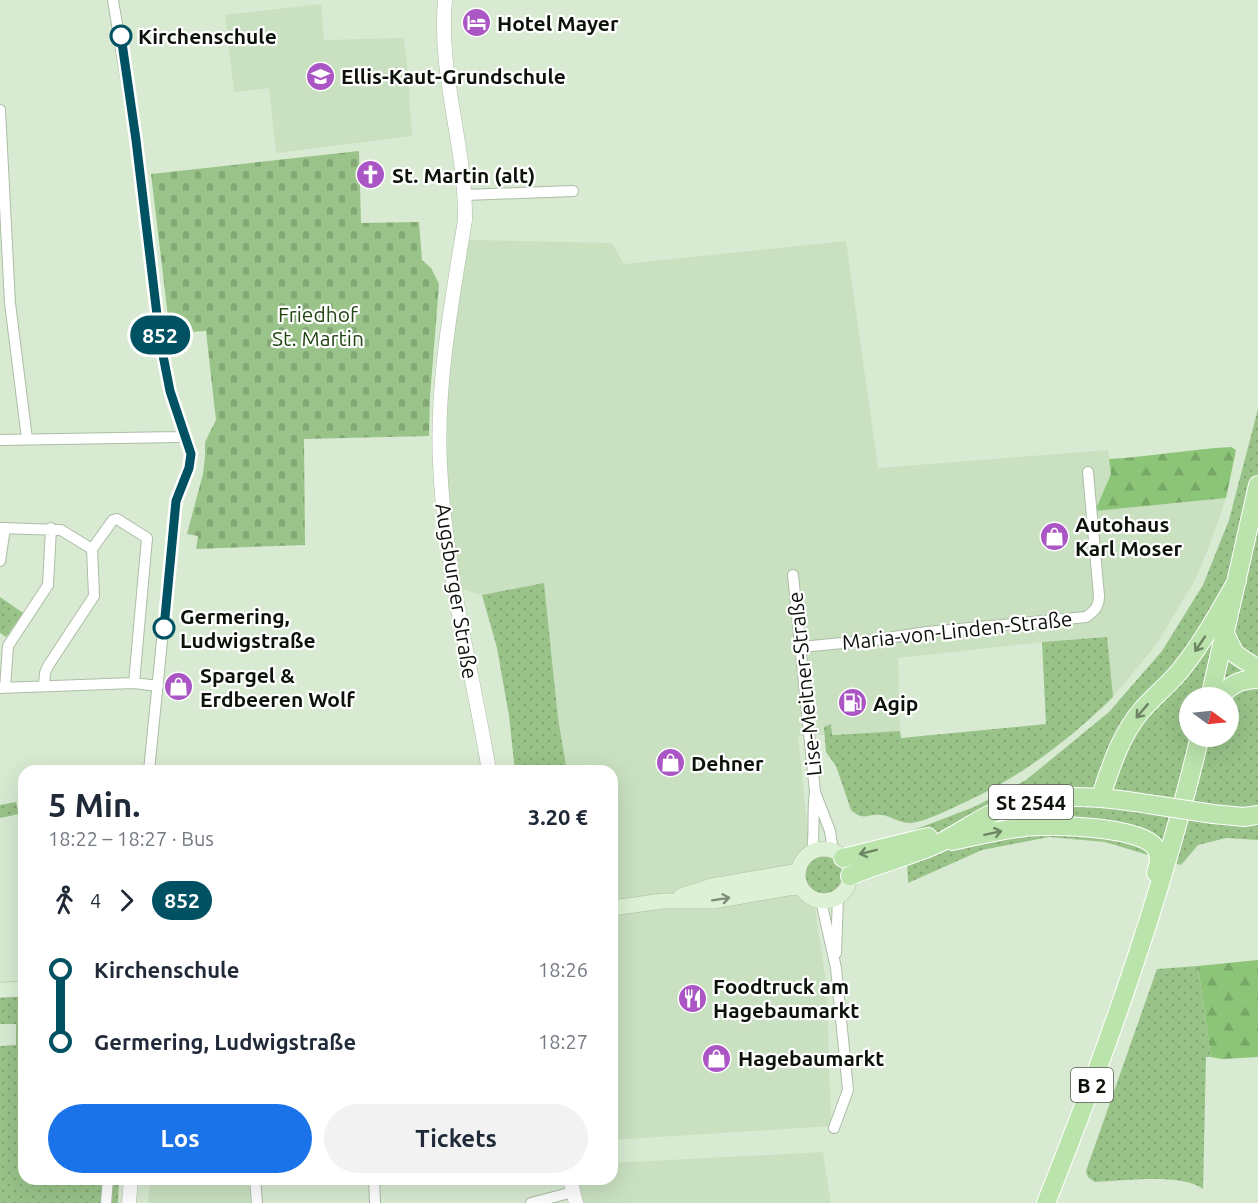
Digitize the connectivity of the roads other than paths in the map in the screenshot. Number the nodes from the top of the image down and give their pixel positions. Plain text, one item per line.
1 (113, 0) edge
2 (445, 0) edge
3 (0, 110) edge
4 (573, 191) dead end
5 (465, 195) junction
6 (185, 434) junction
7 (0, 440) edge
8 (27, 440) junction
9 (1088, 472) dead end
10 (1258, 485) edge
11 (2, 528) edge
12 (51, 528) junction
13 (92, 549) junction
14 (0, 561) edge
15 (793, 575) dead end
16 (1237, 581) junction
17 (1225, 634) junction
18 (801, 647) junction
19 (1258, 669) edge
20 (1258, 679) edge
21 (134, 683) junction
22 (44, 686) junction
23 (158, 686) junction
24 (1213, 687) edge
25 (1230, 687) edge
26 (3, 688) edge
27 (1197, 747) edge
28 (150, 765) edge
29 (488, 765) edge
30 (815, 792) junction
31 (1101, 796) junction
32 (1258, 815) edge
33 (965, 828) junction
34 (935, 845) junction
35 (812, 852) junction
36 (838, 855) junction
37 (798, 871) junction
38 (850, 876) junction
39 (801, 887) junction
40 (1159, 887) junction
41 (838, 897) junction
42 (821, 901) junction
43 (663, 902) junction
44 (618, 907) edge
45 (836, 968) junction
46 (18, 980) edge
47 (0, 981) edge
48 (18, 989) edge
49 (0, 990) edge
50 (834, 1128) dead end
51 (108, 1185) edge
52 (130, 1185) edge
53 (255, 1185) edge
54 (374, 1185) edge
55 (573, 1191) edge
56 (106, 1203) edge
57 (129, 1203) edge
58 (256, 1203) edge
59 (375, 1203) edge
60 (531, 1203) edge
61 (1046, 1203) edge

1 - 6 street
2 - 5 street, Augsburger Straße
3 - 8 street
4 - 5 street
5 - 29 street, Augsburger Straße
6 - 8 street
6 - 23 street
7 - 8 street
9 - 18 street, Maria-von-Linden-Straße
10 - 16 main road
11 - 12 street
11 - 14 street
12 - 13 street
12 - 26 street
13 - 21 street
13 - 22 street
15 - 18 street, Lise-Meitner-Straße
16 - 17 main road
16 -> 31 main road
17 - 19 main road
17 - 24 main road
18 - 30 street, Lise-Meitner-Straße
20 - 25 main road
21 - 22 street
21 - 23 street
22 - 26 street
23 - 28 street
27 - 40 main road, B 2
30 - 35 street, Lise-Meitner-Straße
30 - 36 street, Lise-Meitner-Straße
31 - 32 main road, St 2544, bridge
31 - 33 main road, St 2544
33 - 34 main road, St 2544
33 -> 36 main road, St 2544
34 - 38 main road, St 2544
34 -> 40 main road
35 - 36 main road, St 2544
35 - 37 main road
36 - 38 main road
37 - 39 main road
37 - 43 main road
38 - 41 main road
39 - 42 main road
43 -> 39 main road
40 - 61 main road, B 2
41 - 42 main road
41 - 45 street
42 - 45 street
43 - 44 main road
45 - 50 street
46 - 47 main road
48 - 49 main road
51 - 56 street
52 - 57 street
53 - 58 street
54 - 59 street
55 - 60 street

